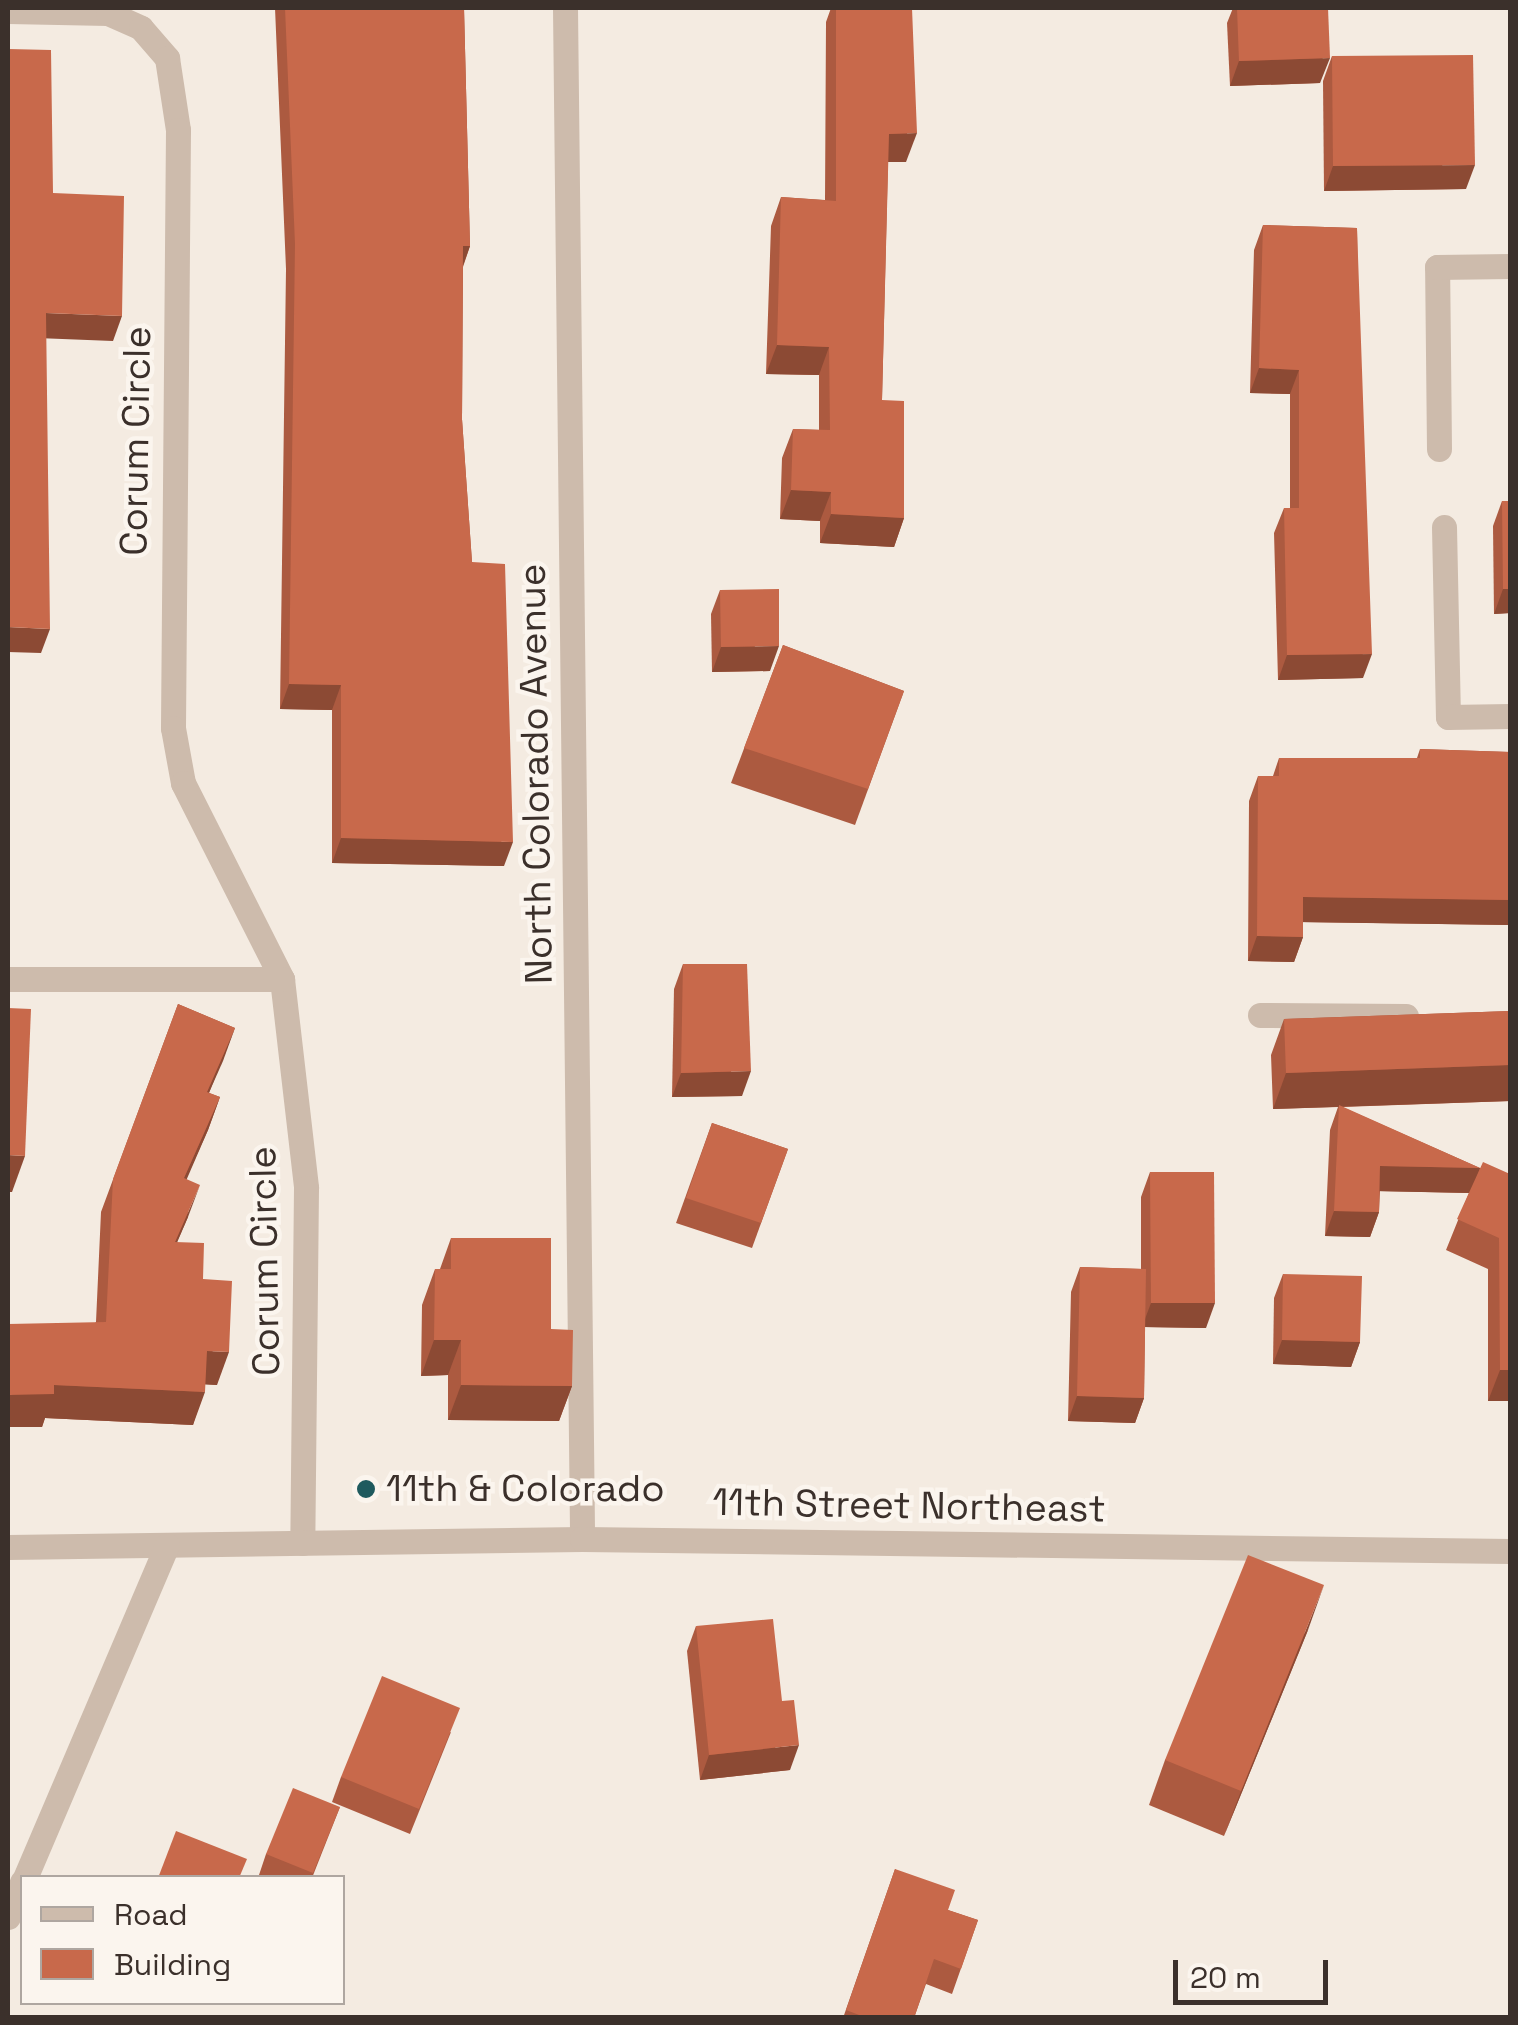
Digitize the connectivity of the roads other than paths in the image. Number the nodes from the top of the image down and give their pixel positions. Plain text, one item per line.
1 (565, 8) edge
2 (8, 12) edge
3 (1510, 266) edge
4 (1439, 449) dead end
5 (1444, 527) dead end
6 (1510, 716) edge
7 (282, 979) junction
8 (8, 980) edge
9 (1260, 1015) dead end
10 (1434, 1017) edge
11 (582, 1539) junction
12 (302, 1543) junction
13 (167, 1545) junction
14 (8, 1548) edge
15 (1510, 1551) edge
16 (26, 1875) edge
17 (20, 1890) edge
18 (8, 1918) edge

1 - 11 street, North Colorado Avenue
2 - 7 street, Corum Circle
3 - 4 street
5 - 6 street
7 - 8 street
7 - 12 street, Corum Circle
9 - 10 street
11 - 12 street, 11th Street Northeast
11 - 15 street, 11th Street Northeast
12 - 13 street, 11th Street Northeast
13 - 14 street, 11th Street Northeast
13 - 16 street
17 - 18 street

